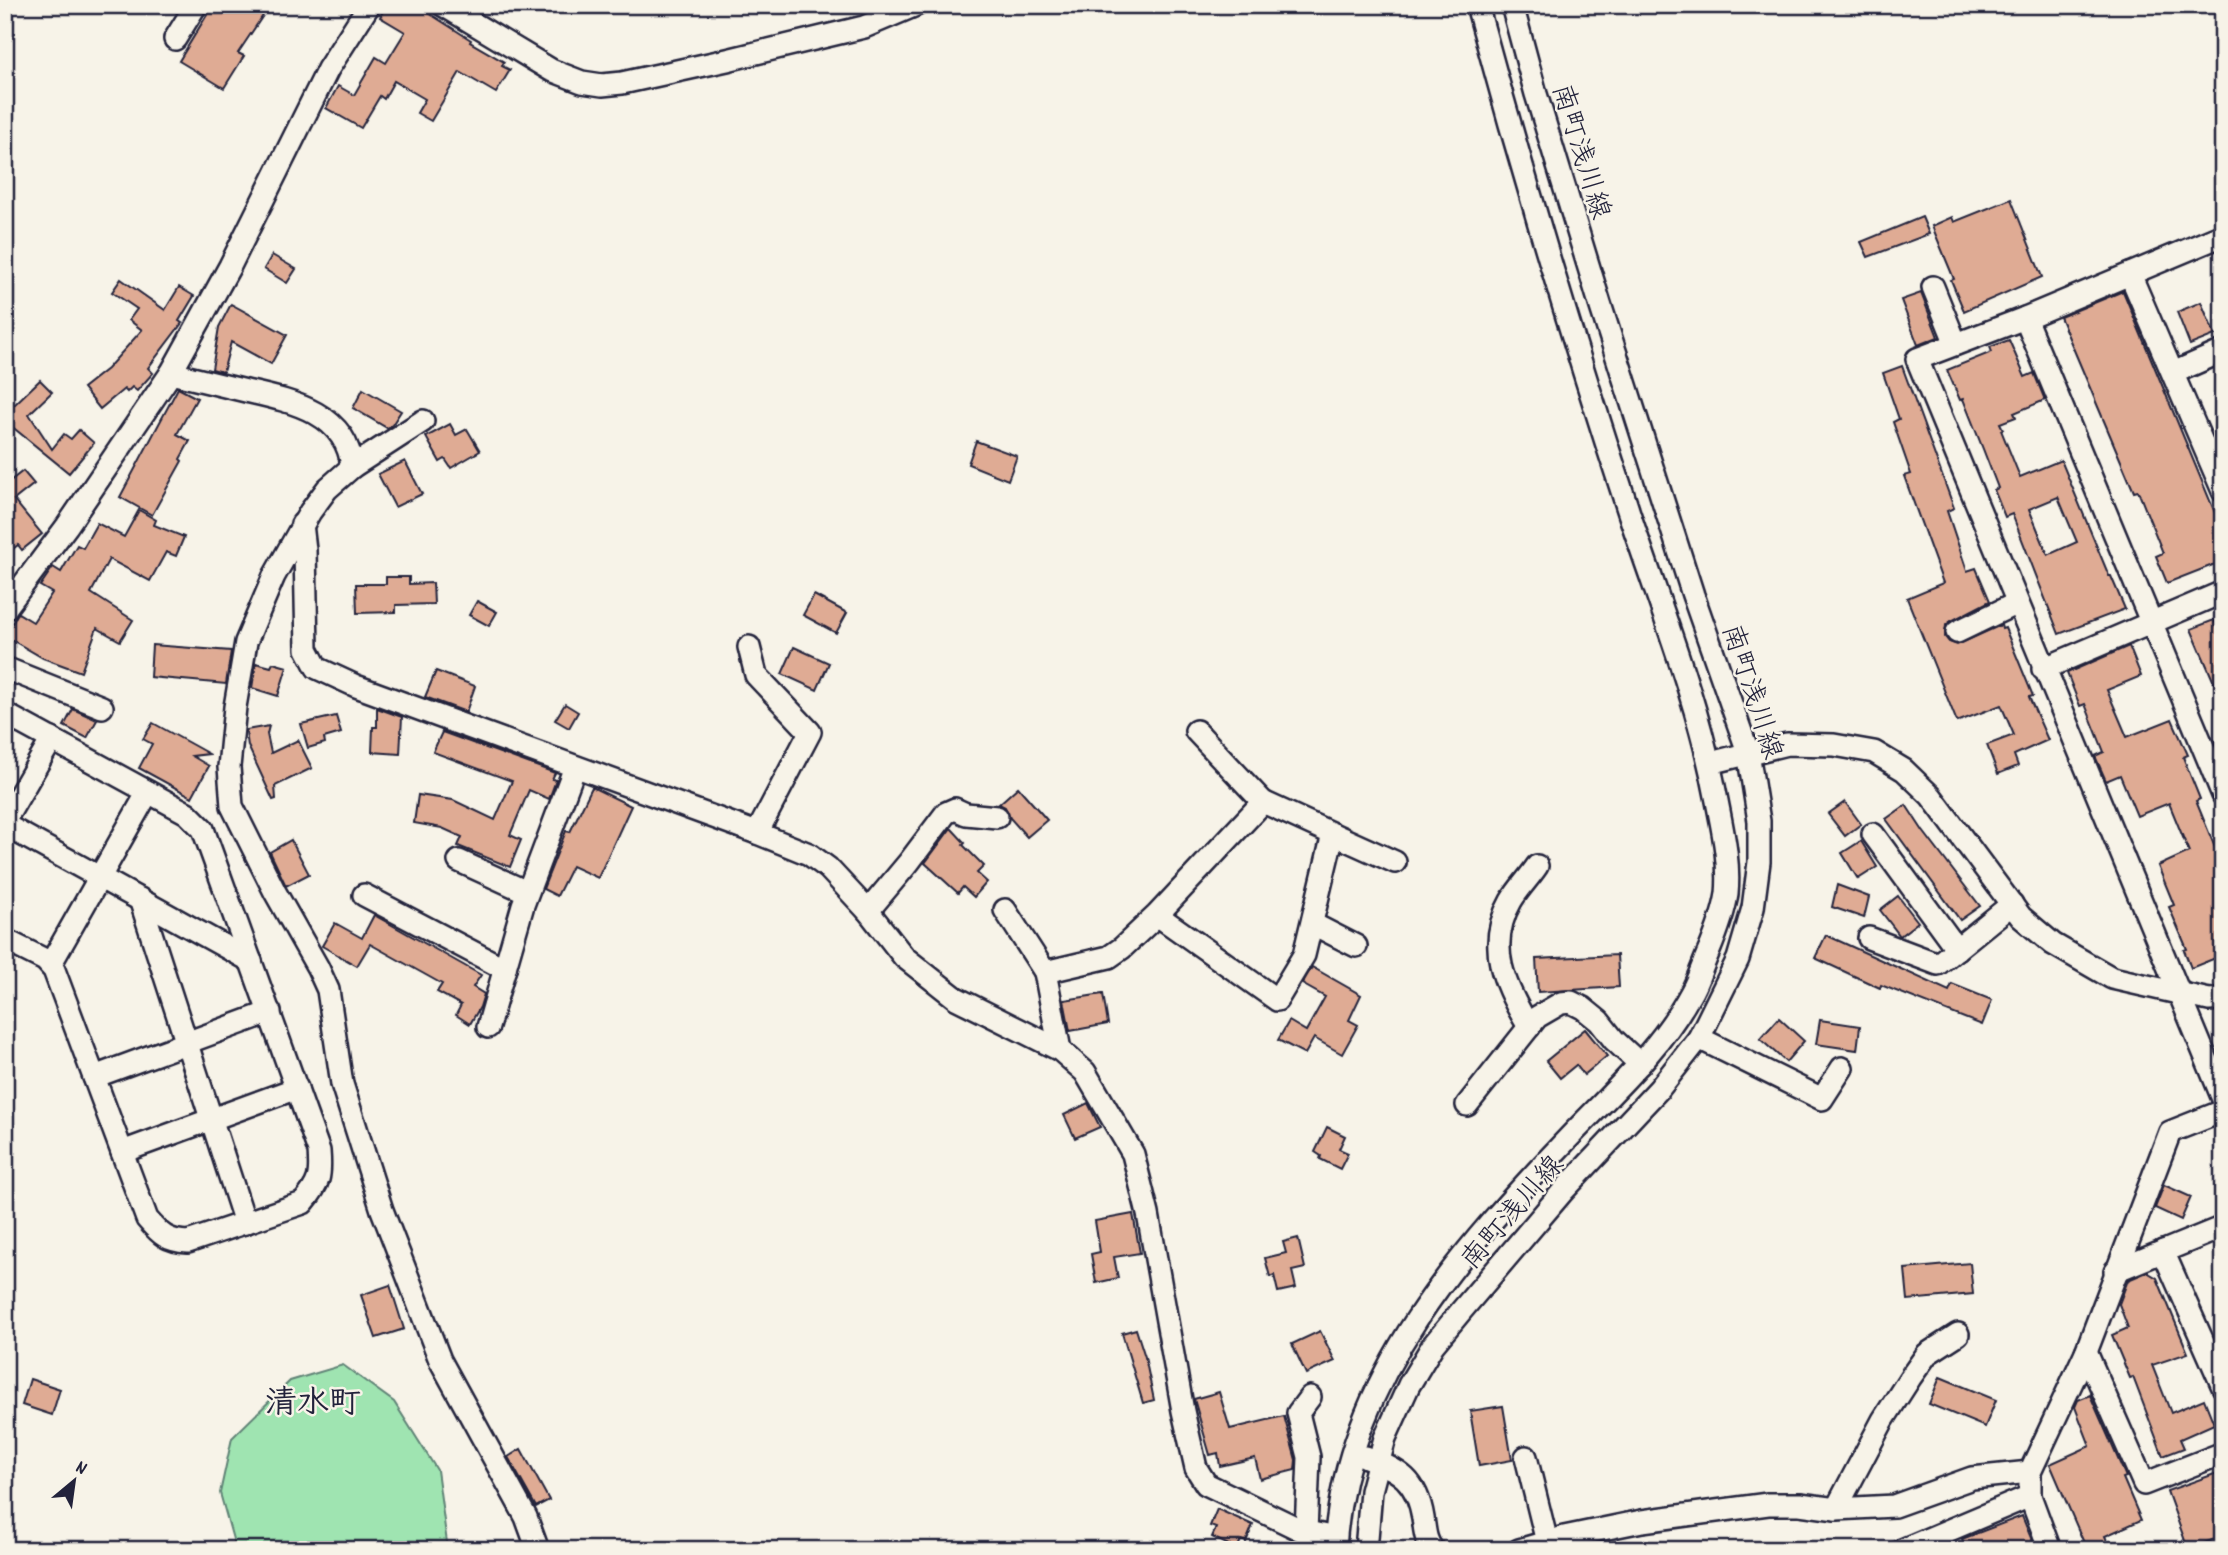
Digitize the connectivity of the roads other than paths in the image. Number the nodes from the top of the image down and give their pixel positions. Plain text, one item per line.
1 (196, 5) edge
2 (369, 5) edge
3 (443, 5) edge
4 (916, 5) edge
5 (1477, 5) edge
6 (1512, 5) edge
7 (175, 38) dead end
8 (2223, 235) edge
9 (2130, 274) junction
10 (1933, 287) dead end
11 (2025, 318) junction
12 (1956, 344) junction
13 (2223, 351) edge
14 (171, 373) junction
15 (2173, 373) junction
16 (423, 421) dead end
17 (352, 467) junction
18 (2223, 491) edge
19 (302, 524) junction
20 (2223, 592) edge
21 (2017, 603) junction
22 (5, 609) edge
23 (2153, 622) junction
24 (1957, 632) dead end
25 (749, 647) dead end
26 (5, 668) edge
27 (2043, 669) junction
28 (102, 707) dead end
29 (5, 714) edge
30 (1196, 731) dead end
31 (52, 739) junction
32 (1748, 752) junction
33 (1710, 763) junction
34 (575, 767) junction
35 (148, 792) junction
36 (2223, 795) edge
37 (1263, 802) junction
38 (997, 817) dead end
39 (5, 822) edge
40 (757, 833) junction
41 (1334, 834) junction
42 (1873, 834) dead end
43 (459, 861) dead end
44 (1395, 862) dead end
45 (1537, 866) dead end
46 (100, 877) junction
47 (527, 892) junction
48 (364, 895) dead end
49 (139, 900) junction
50 (2011, 904) junction
51 (1005, 910) dead end
52 (868, 911) junction
53 (1157, 915) junction
54 (1313, 924) junction
55 (1869, 938) dead end
56 (5, 940) edge
57 (1356, 946) dead end
58 (1957, 949) junction
59 (251, 961) junction
60 (50, 965) junction
61 (505, 969) junction
62 (1045, 972) junction
63 (2179, 994) junction
64 (2223, 999) edge
65 (270, 1012) junction
66 (488, 1027) dead end
67 (1529, 1027) junction
68 (1699, 1038) junction
69 (186, 1043) junction
70 (1060, 1050) junction
71 (1640, 1064) junction
72 (1842, 1068) dead end
73 (94, 1077) junction
74 (297, 1088) junction
75 (2223, 1099) edge
76 (1466, 1105) dead end
77 (2223, 1111) edge
78 (211, 1119) junction
79 (122, 1152) junction
80 (246, 1223) junction
81 (2223, 1227) edge
82 (2163, 1251) junction
83 (2115, 1271) junction
84 (1958, 1334) dead end
85 (2086, 1352) junction
86 (2223, 1387) edge
87 (1310, 1397) dead end
88 (1352, 1451) junction
89 (2223, 1453) edge
90 (1526, 1457) dead end
91 (1379, 1462) junction
92 (2030, 1472) junction
93 (2030, 1496) junction
94 (1836, 1509) junction
95 (1306, 1532) junction
96 (1546, 1542) junction
97 (1335, 1544) edge
98 (1934, 1544) edge
99 (538, 1550) edge
100 (1366, 1550) edge
101 (1433, 1550) edge
102 (1519, 1550) edge
103 (1902, 1550) edge
104 (2050, 1550) edge

1 - 7 street
2 - 14 street
3 - 4 street
5 - 33 street, 南町浅川線
6 - 32 street, 南町浅川線
8 - 9 street
9 - 11 street
9 - 15 street
10 - 12 street
11 - 12 street
11 - 23 street
12 - 21 street
13 - 15 street
14 - 17 street
14 - 22 street
15 - 18 street
16 - 17 street
17 - 19 street
19 - 34 street
19 - 99 street
20 - 23 street
21 - 24 street
21 - 27 street
23 - 27 street
23 - 36 street
25 - 40 street
26 - 28 street
27 - 63 street
29 - 31 street
30 - 37 street
31 - 35 street
31 - 39 street
32 - 33 street
32 - 50 street
32 - 68 street, 南町浅川線
33 - 71 street, 南町浅川線
34 - 40 street
34 - 47 street
35 - 46 street
35 - 59 street
37 - 41 street
37 - 53 street
38 - 52 street
39 - 46 street
40 - 52 street
41 - 44 street
41 - 54 street
42 - 58 street
43 - 47 street
45 - 67 street
46 - 49 street
46 - 60 street
47 - 61 street
48 - 61 street
49 - 59 street
49 - 69 street
50 - 58 street
50 - 63 street
51 - 62 street
52 - 70 street
53 - 54 street
53 - 62 street
54 - 57 street
55 - 58 street
56 - 60 street
59 - 65 street
60 - 73 street
61 - 66 street
62 - 70 street
63 - 64 street
63 - 75 street
65 - 69 street
65 - 74 street
67 - 71 street
67 - 76 street
68 - 72 street
68 - 91 street, 南町浅川線
69 - 73 street
69 - 78 street
70 - 95 street
71 - 88 street, 南町浅川線
73 - 79 street
74 - 78 street
74 - 80 street
77 - 83 street
78 - 79 street
78 - 80 street
79 - 80 street
81 - 82 street
82 - 83 street
82 - 86 street
83 - 85 street
84 - 94 street
85 - 89 street
85 - 92 street
87 - 95 street
88 - 91 street
88 - 97 street, 南町浅川線
90 - 96 street
91 - 100 street, 南町浅川線
91 - 101 street
92 - 93 street
92 - 94 street
93 - 98 street
93 - 104 street
94 - 96 street
95 - 97 street
96 - 102 street
98 - 103 street

